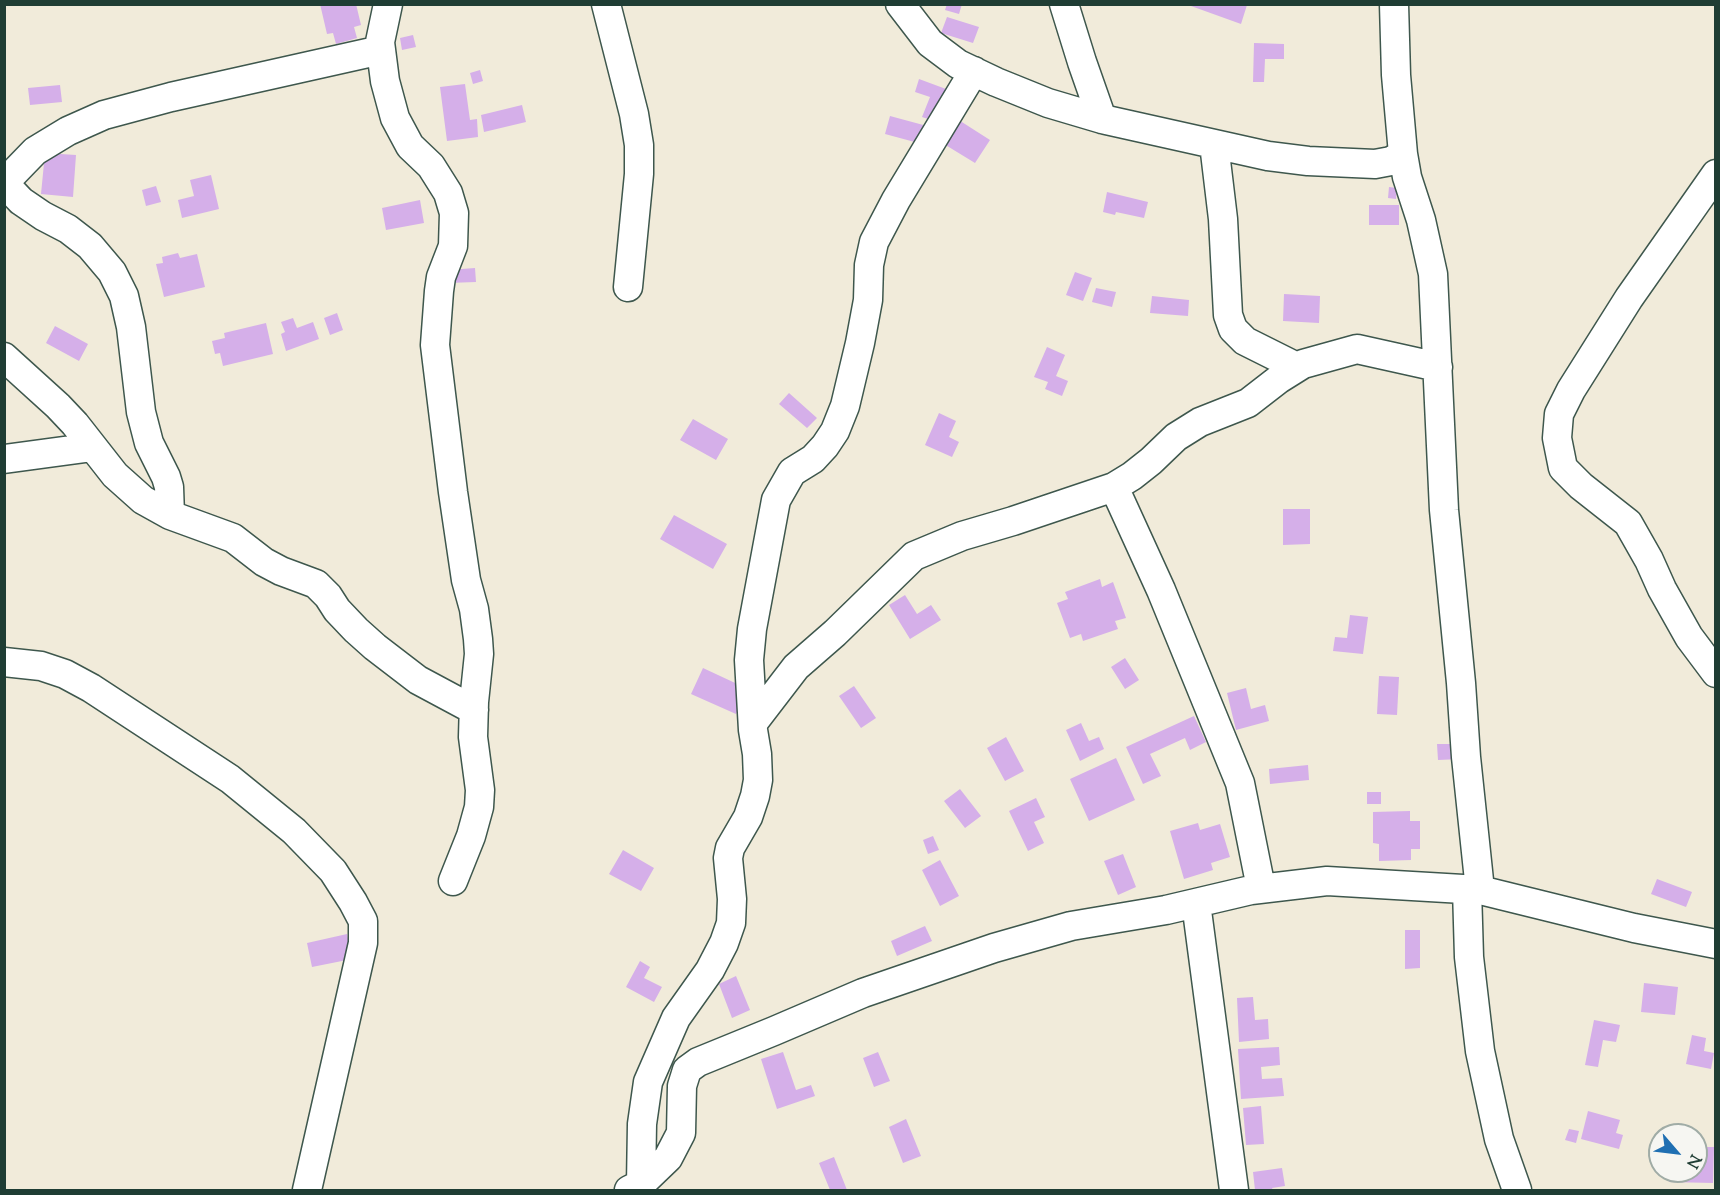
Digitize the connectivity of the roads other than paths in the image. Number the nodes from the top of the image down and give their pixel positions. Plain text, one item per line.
1 (388, 4) edge
2 (606, 4) edge
3 (900, 4) edge
4 (1064, 4) edge
5 (1394, 4) edge
6 (381, 50) junction
7 (974, 71) junction
8 (1102, 119) junction
9 (1214, 144) junction
10 (1403, 154) junction
11 (1716, 174) edge
12 (628, 287) dead end
13 (4, 357) edge
14 (1297, 367) junction
15 (1438, 367) junction
16 (93, 447) junction
17 (4, 459) edge
18 (1114, 487) junction
19 (170, 515) junction
20 (4, 662) edge
21 (1716, 673) edge
22 (474, 710) junction
23 (753, 723) junction
24 (453, 881) dead end
25 (1261, 888) junction
26 (1474, 890) junction
27 (1196, 903) junction
28 (1715, 940) edge
29 (635, 1187) edge
30 (307, 1191) edge
31 (1234, 1191) edge
32 (1517, 1191) edge

1 - 6 street
2 - 12 street
3 - 7 street
4 - 8 street
5 - 10 street
6 - 19 street
6 - 22 street
7 - 8 street
7 - 23 street
8 - 9 street
9 - 10 street
9 - 14 street
10 - 15 street
11 - 21 street
13 - 16 street
14 - 15 street
14 - 18 street
15 - 26 street
16 - 17 street
16 - 19 street
18 - 23 street
18 - 25 street
19 - 22 street
20 - 30 street
22 - 24 street
23 - 29 street
25 - 26 street
25 - 27 street
26 - 28 street
26 - 32 street
27 - 29 street
27 - 31 street

